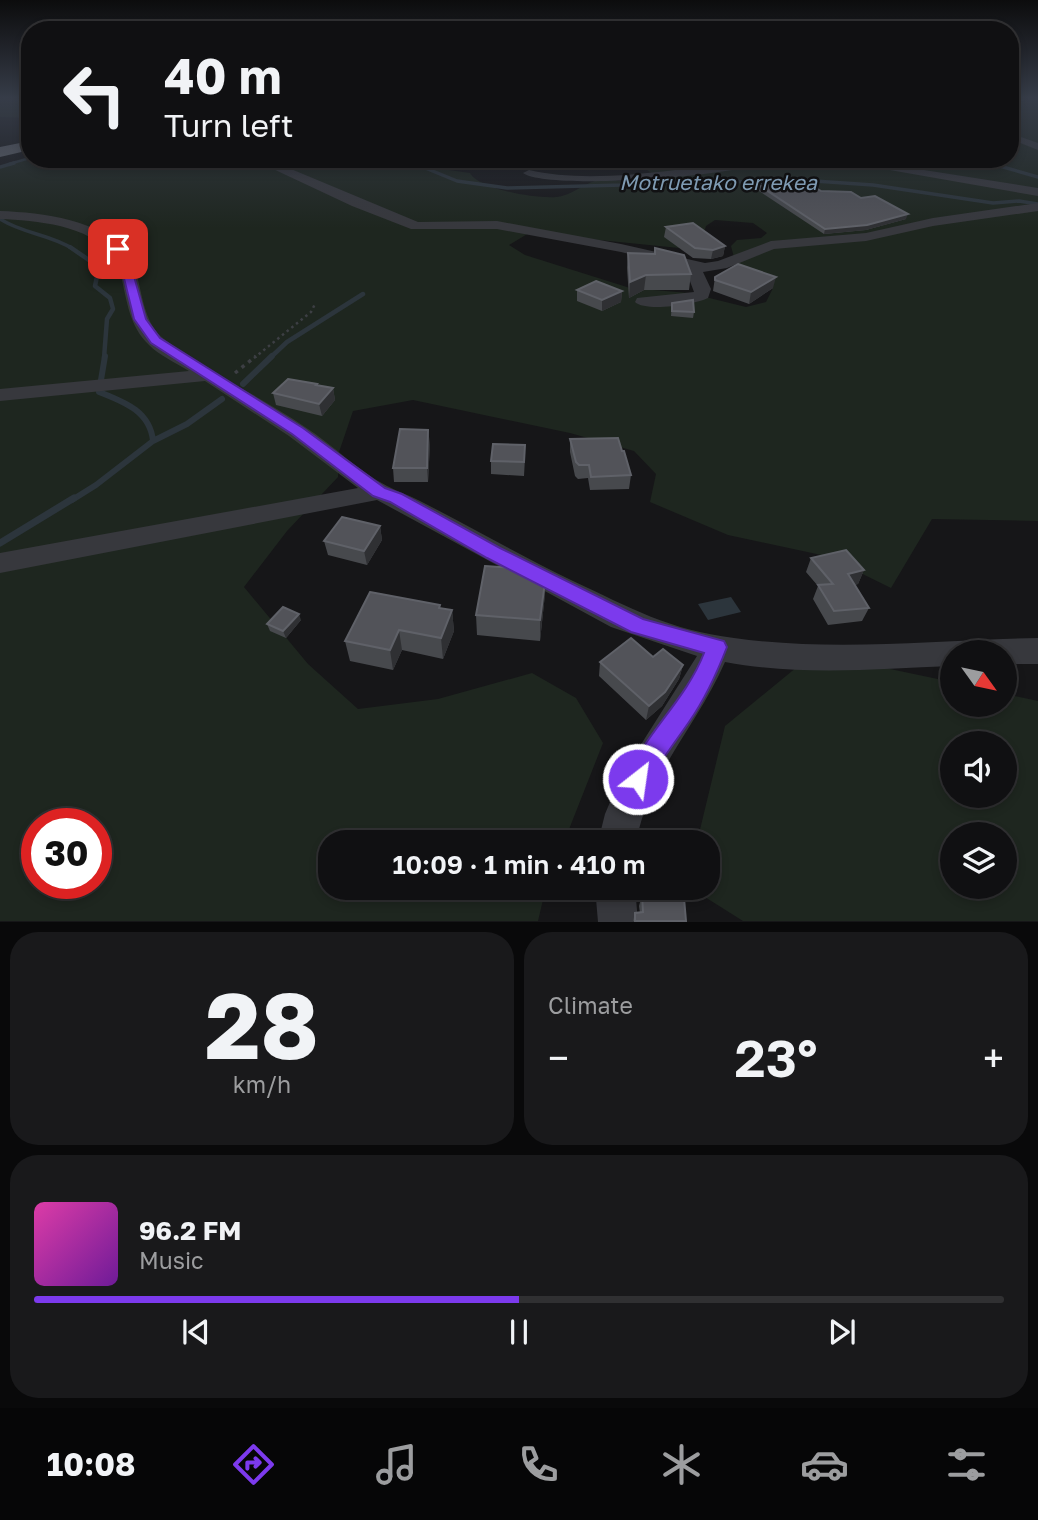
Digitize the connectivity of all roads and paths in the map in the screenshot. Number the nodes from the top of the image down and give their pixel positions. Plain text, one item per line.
1 (21, 145) edge
2 (0, 149) edge
3 (277, 168) edge
4 (713, 168) edge
5 (890, 168) edge
6 (529, 173) dead end
7 (1038, 191) edge
8 (1038, 207) edge
9 (0, 215) edge
10 (698, 268) junction
11 (643, 302) dead end
12 (315, 304) dead end
13 (213, 379) junction
14 (0, 395) edge
15 (379, 492) junction
16 (0, 563) edge
17 (716, 647) junction
18 (1038, 651) edge
19 (619, 830) edge
20 (616, 900) edge
21 (618, 922) edge

1 - 2 highway
3 - 10 street
4 - 6 street
5 - 7 street
8 - 10 street
9 - 13 street
10 - 11 street
12 - 13 path
13 - 14 street
13 - 15 street
15 - 16 street
15 - 17 street
17 - 18 street
17 - 19 street
20 - 21 street

